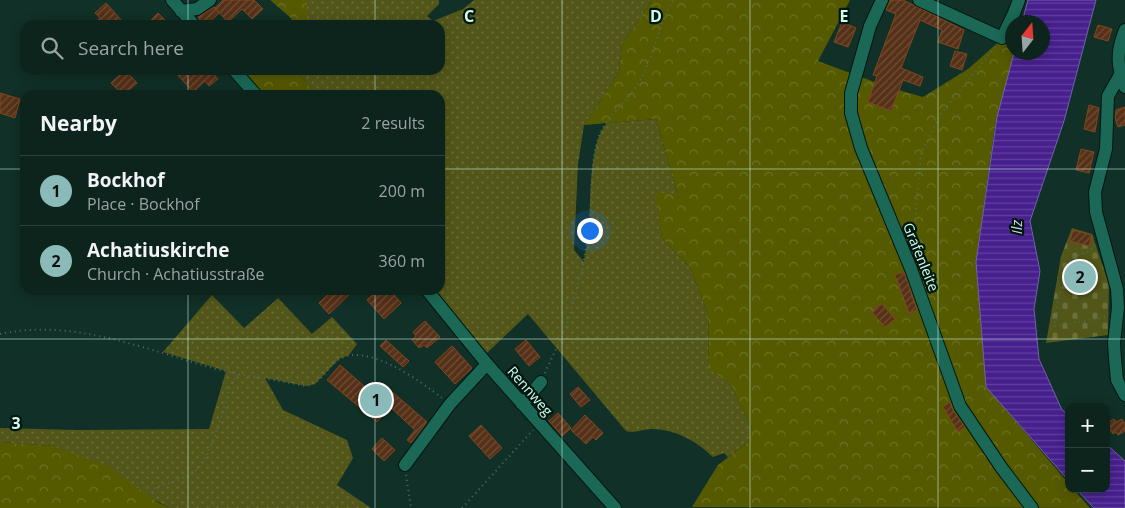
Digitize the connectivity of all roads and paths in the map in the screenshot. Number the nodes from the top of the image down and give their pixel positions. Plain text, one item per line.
1 (172, 0) edge
2 (210, 0) edge
3 (673, 0) edge
4 (882, 0) edge
5 (918, 0) edge
6 (1018, 0) edge
7 (181, 11) junction
8 (189, 20) edge
9 (1125, 30) edge
10 (1002, 38) junction
11 (1122, 46) edge
12 (238, 75) edge
13 (1120, 75) junction
14 (1125, 87) edge
15 (252, 90) edge
16 (1103, 238) junction
17 (912, 250) dead end
18 (431, 295) edge
19 (1117, 316) junction
20 (0, 334) edge
21 (486, 364) junction
22 (239, 373) junction
23 (541, 382) joint
24 (1125, 396) edge
25 (450, 404) junction
26 (522, 404) junction
27 (533, 431) dead end
28 (405, 465) joint
29 (154, 488) dead end
30 (411, 508) edge
31 (462, 508) edge
32 (614, 508) edge
33 (1032, 508) edge

1 - 7 street
2 - 7 street
3 - 23 path
4 - 33 street, Grafenleite
5 - 10 street
6 - 10 street
7 - 8 street
9 - 11 street
10 - 17 path
11 - 13 street
12 - 15 street
13 - 14 street
13 - 16 street
16 - 19 street
16 - 19 path
18 - 21 street, Rennweg
19 - 24 street
20 - 22 path
21 - 25 street
21 - 26 street, Rennweg
22 - 25 path
22 - 29 path
23 - 26 street
25 - 28 street
26 - 32 street, Rennweg
27 - 31 path
28 - 30 path

